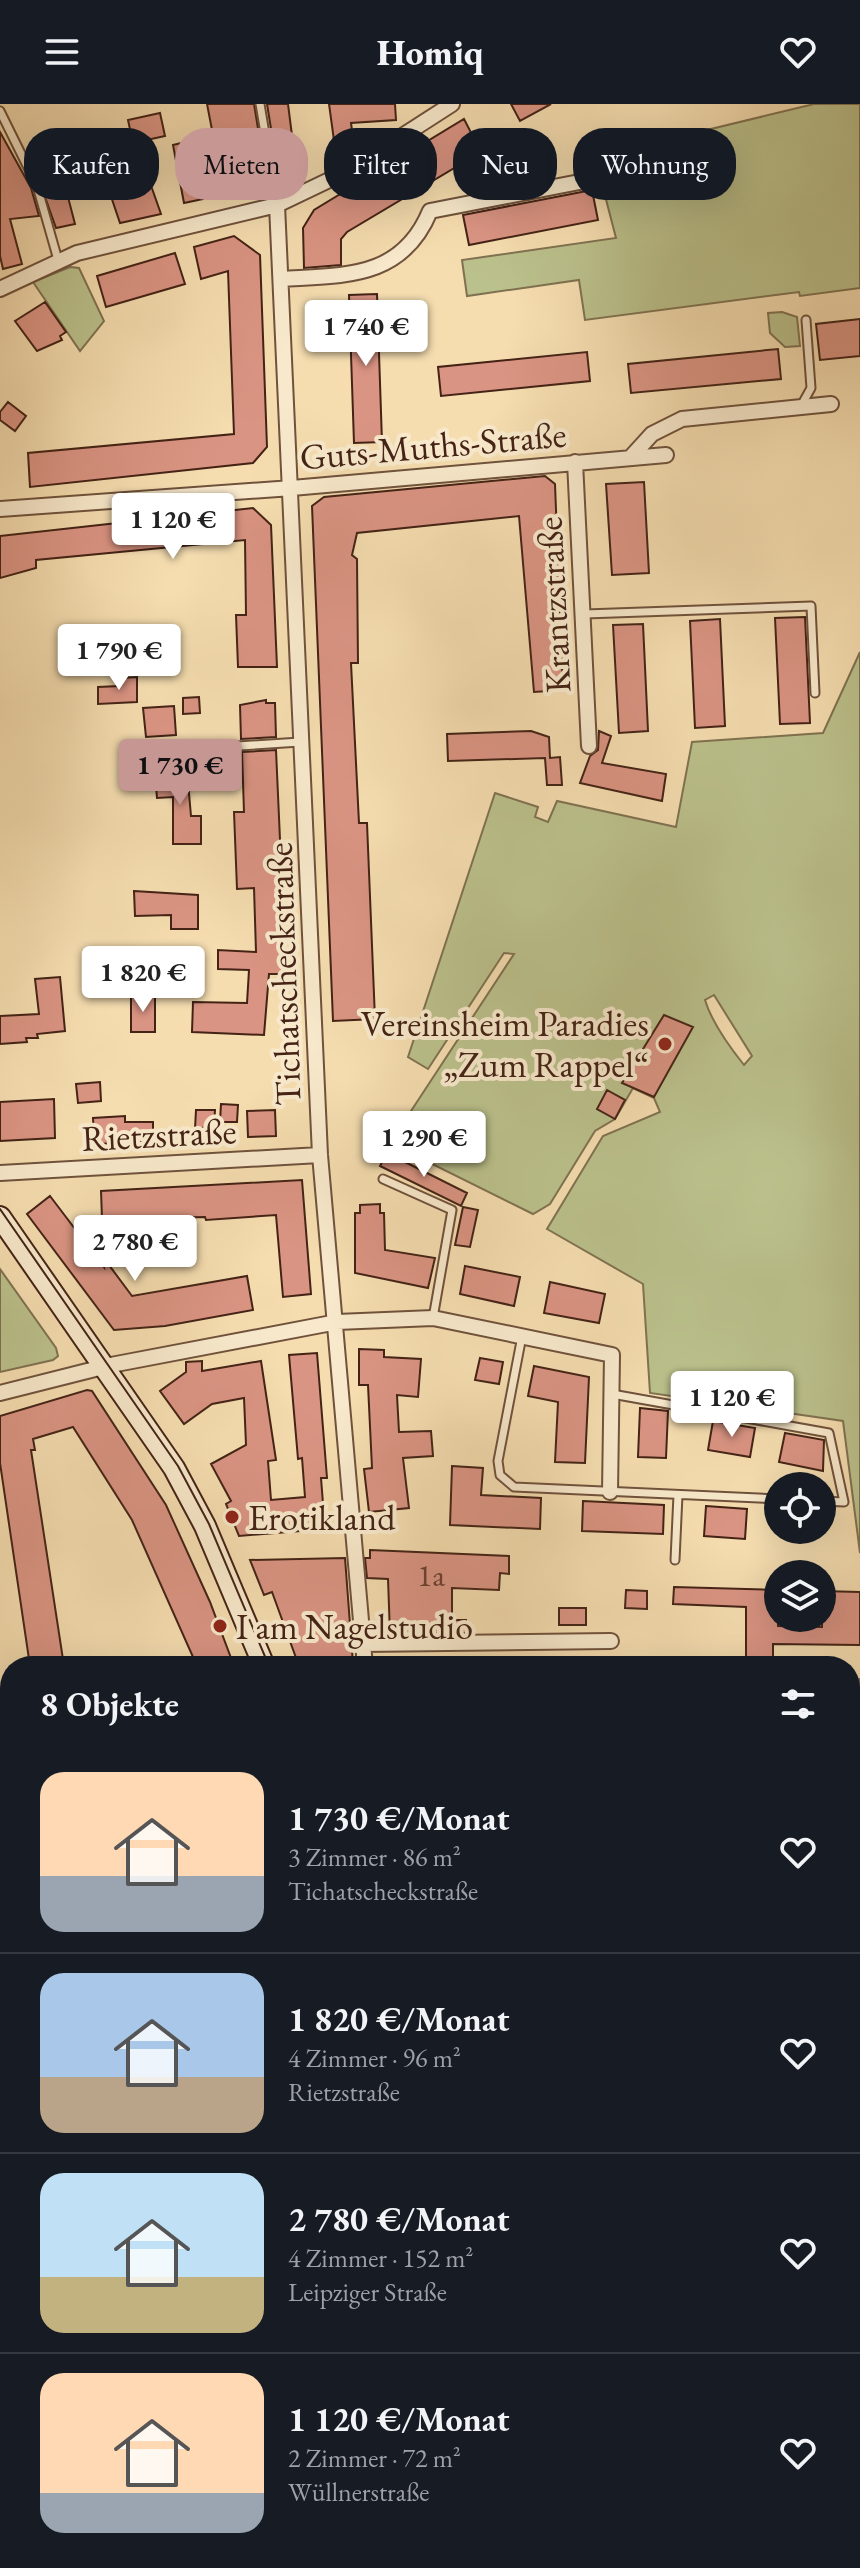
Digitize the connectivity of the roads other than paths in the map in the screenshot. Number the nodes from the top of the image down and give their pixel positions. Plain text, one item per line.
1 (260, 104) edge
2 (452, 104) edge
3 (0, 111) edge
4 (573, 183) edge
5 (277, 205) junction
6 (58, 260) junction
7 (282, 279) junction
8 (0, 289) edge
9 (806, 320) dead end
10 (831, 404) dead end
11 (800, 408) junction
12 (666, 455) dead end
13 (631, 457) junction
14 (575, 462) junction
15 (292, 488) junction
16 (0, 509) edge
17 (585, 614) junction
18 (815, 693) dead end
19 (303, 742) junction
20 (589, 746) dead end
21 (181, 756) dead end
22 (320, 1155) junction
23 (0, 1173) edge
24 (383, 1179) dead end
25 (0, 1217) edge
26 (433, 1318) junction
27 (337, 1322) junction
28 (522, 1336) junction
29 (106, 1366) junction
30 (0, 1393) edge
31 (612, 1394) junction
32 (610, 1492) junction
33 (678, 1495) junction
34 (764, 1498) edge
35 (836, 1502) edge
36 (675, 1560) dead end
37 (611, 1641) dead end
38 (363, 1644) junction
39 (260, 1656) edge
40 (364, 1656) edge

1 - 5 lane
2 - 5 street
3 - 6 lane
4 - 7 street
5 - 6 street
5 - 7 street, Tichatscheckstraße
6 - 8 street
7 - 15 street, Tichatscheckstraße
9 - 11 lane
10 - 11 street
11 - 13 street
12 - 13 street, Guts-Muths-Straße
13 - 14 street, Guts-Muths-Straße
14 - 15 street, Guts-Muths-Straße
14 - 17 street, Krantzstraße
15 - 16 street, Guts-Muths-Straße
15 - 19 street, Tichatscheckstraße
17 - 18 lane
17 - 20 street, Krantzstraße
19 - 21 lane
19 - 22 street, Tichatscheckstraße
22 - 23 street, Rietzstraße
22 - 27 street, Tichatscheckstraße
24 - 26 lane
25 - 29 main road
26 - 27 street
26 - 28 street
27 - 29 street
27 - 38 street, Tichatscheckstraße
28 - 31 street
28 - 32 lane
29 - 30 street
29 - 39 main road
31 - 32 street
31 - 35 lane
32 - 33 lane
33 - 34 lane
33 - 36 lane
37 - 38 street
38 - 40 street, Tichatscheckstraße

